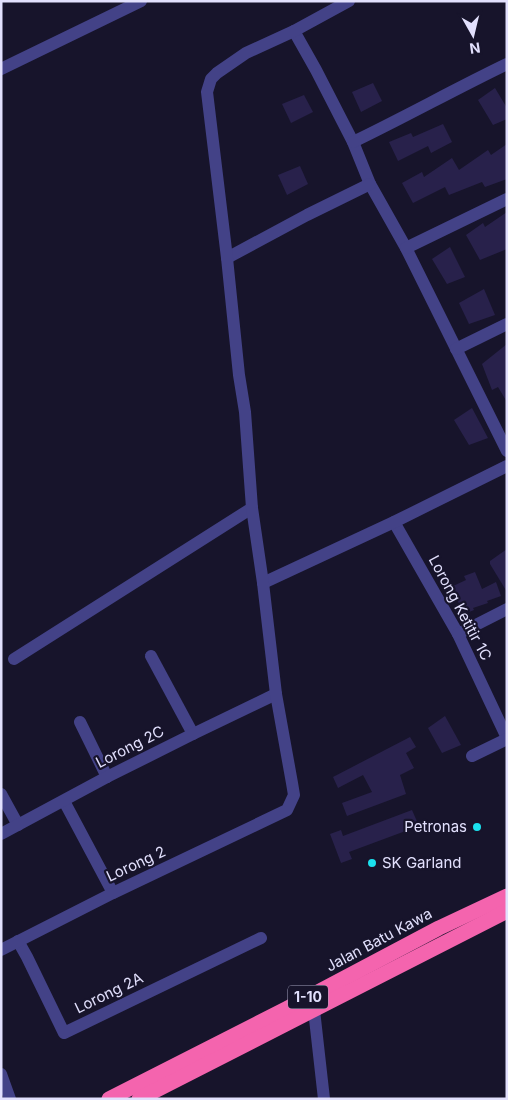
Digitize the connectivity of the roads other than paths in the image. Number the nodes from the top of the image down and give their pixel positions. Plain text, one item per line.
1 (141, 1) edge
2 (347, 2) edge
3 (294, 31) junction
4 (507, 64) edge
5 (1, 70) edge
6 (353, 142) junction
7 (370, 184) junction
8 (507, 199) edge
9 (406, 248) junction
10 (227, 258) junction
11 (507, 324) edge
12 (456, 349) junction
13 (507, 451) edge
14 (507, 466) edge
15 (252, 508) junction
16 (394, 522) junction
17 (264, 583) junction
18 (507, 609) edge
19 (458, 634) junction
20 (151, 656) dead end
21 (14, 660) dead end
22 (276, 694) junction
23 (80, 722) dead end
24 (193, 734) junction
25 (507, 739) edge
26 (472, 756) dead end
27 (107, 777) junction
28 (1, 794) edge
29 (64, 801) junction
30 (18, 825) junction
31 (1, 834) edge
32 (112, 893) junction
33 (507, 896) edge
34 (507, 911) edge
35 (261, 938) dead end
36 (18, 941) junction
37 (1, 950) edge
38 (314, 1010) junction
39 (1, 1074) edge
40 (10, 1099) edge
41 (109, 1099) edge
42 (139, 1099) edge
43 (324, 1099) edge

1 - 5 street
2 - 3 street
3 - 6 street
3 - 10 street
4 - 6 street
6 - 7 street
7 - 9 street
7 - 10 street
8 - 9 street
9 - 12 street
10 - 15 street
11 - 12 street
12 - 13 street
14 - 16 street
15 - 17 street
15 - 21 street
16 - 17 street
16 - 19 street, Lorong Ketitir 1C
17 - 22 street
18 - 19 street
19 - 25 street, Lorong Ketitir 1C
20 - 24 street
22 - 24 street, Lorong 2C
22 - 32 street, Lorong 2
23 - 27 street
24 - 27 street, Lorong 2C
25 - 26 street
27 - 29 street, Lorong 2C
28 - 30 street
29 - 30 street, Lorong 2C
29 - 32 street
30 - 31 street, Lorong 2C
32 - 36 street, Lorong 2
33 - 41 highway, Jalan Batu Kawa / 1-10
34 - 38 highway, 1-10
35 - 36 street, Lorong 2A
36 - 37 street, Lorong 2
38 - 42 highway, 1-10
38 - 43 street
39 - 40 street

